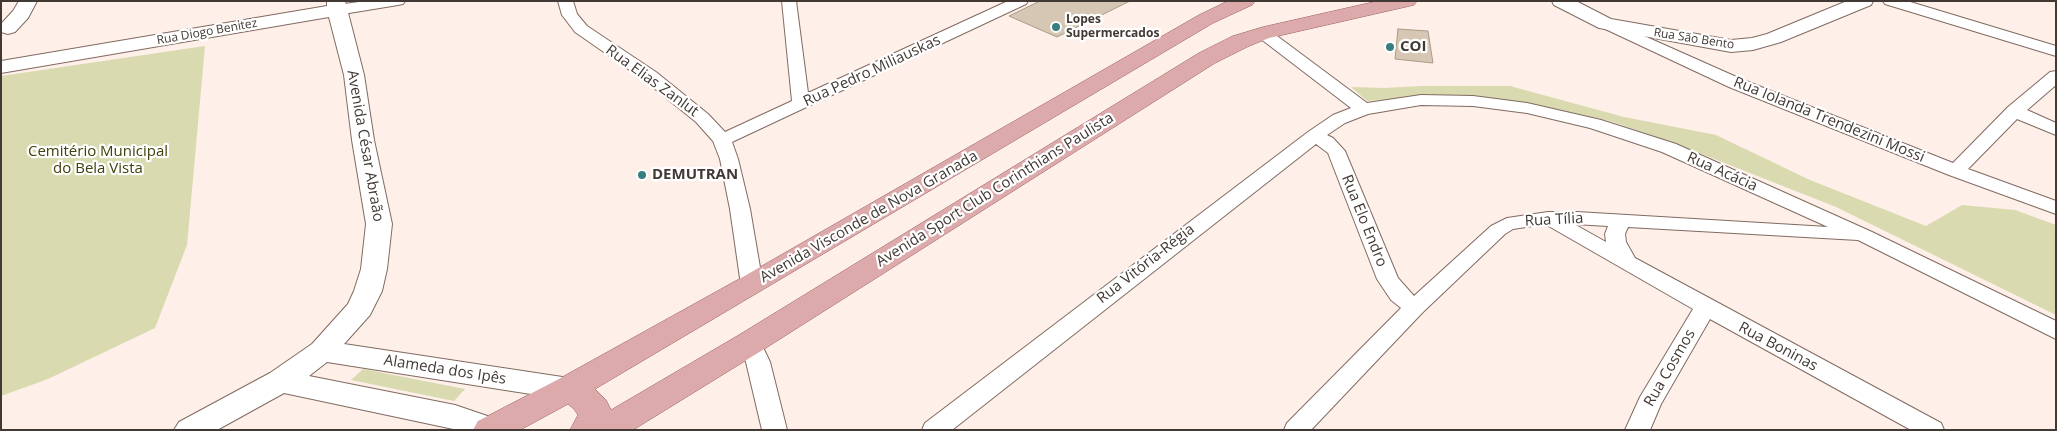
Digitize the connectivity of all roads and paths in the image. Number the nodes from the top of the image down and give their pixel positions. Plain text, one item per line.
1 (398, 1) edge
2 (565, 1) edge
3 (789, 1) edge
4 (1021, 1) edge
5 (1406, 1) edge
6 (1561, 1) edge
7 (1864, 1) edge
8 (1890, 1) edge
9 (27, 2) edge
10 (1233, 3) edge
11 (337, 6) edge
12 (1606, 24) junction
13 (1263, 33) junction
14 (4, 40) edge
15 (2056, 51) edge
16 (2056, 76) edge
17 (802, 104) junction
18 (1364, 109) junction
19 (2014, 111) junction
20 (2056, 130) edge
21 (1314, 136) junction
22 (722, 140) junction
23 (1956, 171) junction
24 (2056, 208) edge
25 (1548, 218) junction
26 (1621, 220) junction
27 (1865, 236) junction
28 (1626, 261) junction
29 (752, 284) junction
30 (1706, 307) junction
31 (1414, 308) junction
32 (2056, 331) edge
33 (750, 343) junction
34 (322, 351) junction
35 (281, 381) junction
36 (569, 389) junction
37 (490, 429) edge
38 (190, 430) edge
39 (587, 430) edge
40 (604, 430) edge
41 (776, 430) edge
42 (934, 430) edge
43 (1296, 430) edge
44 (1637, 430) edge
45 (1932, 430) edge

1 - 11 street, Rua Diogo Benitez
2 - 22 street, Rua Elias Zanlut
3 - 17 street
4 - 17 street, Rua Pedro Miliauskas
5 - 13 main road, Avenida Sport Club Corinthians Paulista
6 - 12 street, Rua São Bento
7 - 12 street, Rua São Bento
8 - 15 street
9 - 14 street
10 - 29 main road, Avenida Visconde de Nova Granada
11 - 14 street, Rua Diogo Benitez
11 - 34 street, Avenida César Abraão
12 - 23 street, Rua Iolanda Trendezini Mossi
13 - 18 street
13 - 33 main road, Avenida Sport Club Corinthians Paulista
16 - 19 street
17 - 22 street, Rua Pedro Miliauskas
18 - 21 street, Rua Vitória-Régia
18 - 27 street, Rua Acácia
19 - 20 street
19 - 23 street
21 - 31 street, Rua Elo Endro
21 - 42 street, Rua Vitória-Régia
22 - 29 street, Rua Elias Zanlut
23 - 24 street, Rua Iolanda Trendezini Mossi
25 - 26 street, Rua Tília
25 - 28 street, Rua Boninas
25 - 31 street, Rua Tília
26 - 27 street, Rua Tília
26 - 28 street
27 - 32 street, Rua Acácia
28 - 30 street, Rua Boninas
29 - 36 main road, Avenida Visconde de Nova Granada
30 - 44 street, Rua Cosmos
30 - 45 street, Rua Boninas
31 - 43 street, Rua Tília
33 - 40 main road, Avenida Sport Club Corinthians Paulista
33 - 41 street
34 - 35 street, Avenida César Abraão
34 - 36 street, Alameda dos Ipês
35 - 37 street
35 - 38 street, Avenida César Abraão
36 - 37 main road, Avenida Visconde de Nova Granada
36 - 39 main road

